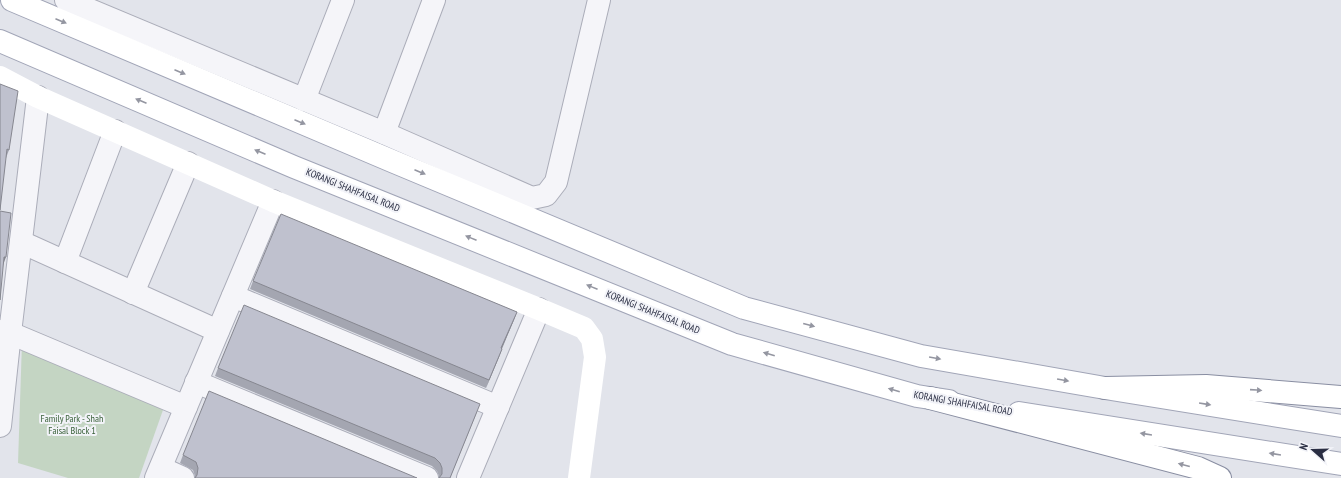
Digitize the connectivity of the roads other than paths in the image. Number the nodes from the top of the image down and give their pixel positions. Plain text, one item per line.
1 (12, 0) edge
2 (66, 0) edge
3 (342, 0) edge
4 (434, 0) edge
5 (598, 0) edge
6 (37, 5) edge
7 (0, 41) edge
8 (0, 77) edge
9 (38, 97) junction
10 (304, 100) junction
11 (115, 131) junction
12 (384, 133) junction
13 (188, 163) junction
14 (273, 201) junction
15 (21, 242) junction
16 (64, 262) junction
17 (133, 293) junction
18 (233, 296) junction
19 (539, 309) junction
20 (218, 331) junction
21 (5, 332) edge
22 (196, 382) junction
23 (1105, 388) junction
24 (1341, 396) edge
25 (930, 398) junction
26 (186, 407) junction
27 (498, 407) junction
28 (0, 426) edge
29 (1341, 426) edge
30 (1341, 464) edge
31 (158, 473) edge
32 (183, 478) edge
33 (427, 478) edge
34 (468, 478) edge
35 (579, 478) edge
36 (1220, 478) edge

1 - 6 main road
2 - 10 street
3 - 10 street
4 - 12 street
5 - 12 street
6 -> 23 main road
25 -> 7 main road, KORANGI SHAHFAISAL ROAD
8 - 9 main road
9 - 11 main road
9 - 15 street
10 - 12 street
11 - 13 main road
11 - 16 street
13 - 14 main road
13 - 17 street
14 - 18 street
14 - 19 main road
15 - 16 street
15 - 21 street
16 - 17 street
17 - 20 street
18 - 20 street
18 - 27 street
19 - 27 street
19 - 35 main road
20 - 22 street
21 - 26 street
21 - 28 street
22 - 26 street
22 - 33 street
23 -> 24 main road
23 -> 29 main road
30 -> 25 main road, KORANGI SHAHFAISAL ROAD
36 -> 25 main road
26 - 31 street
27 - 34 street
31 - 32 street

